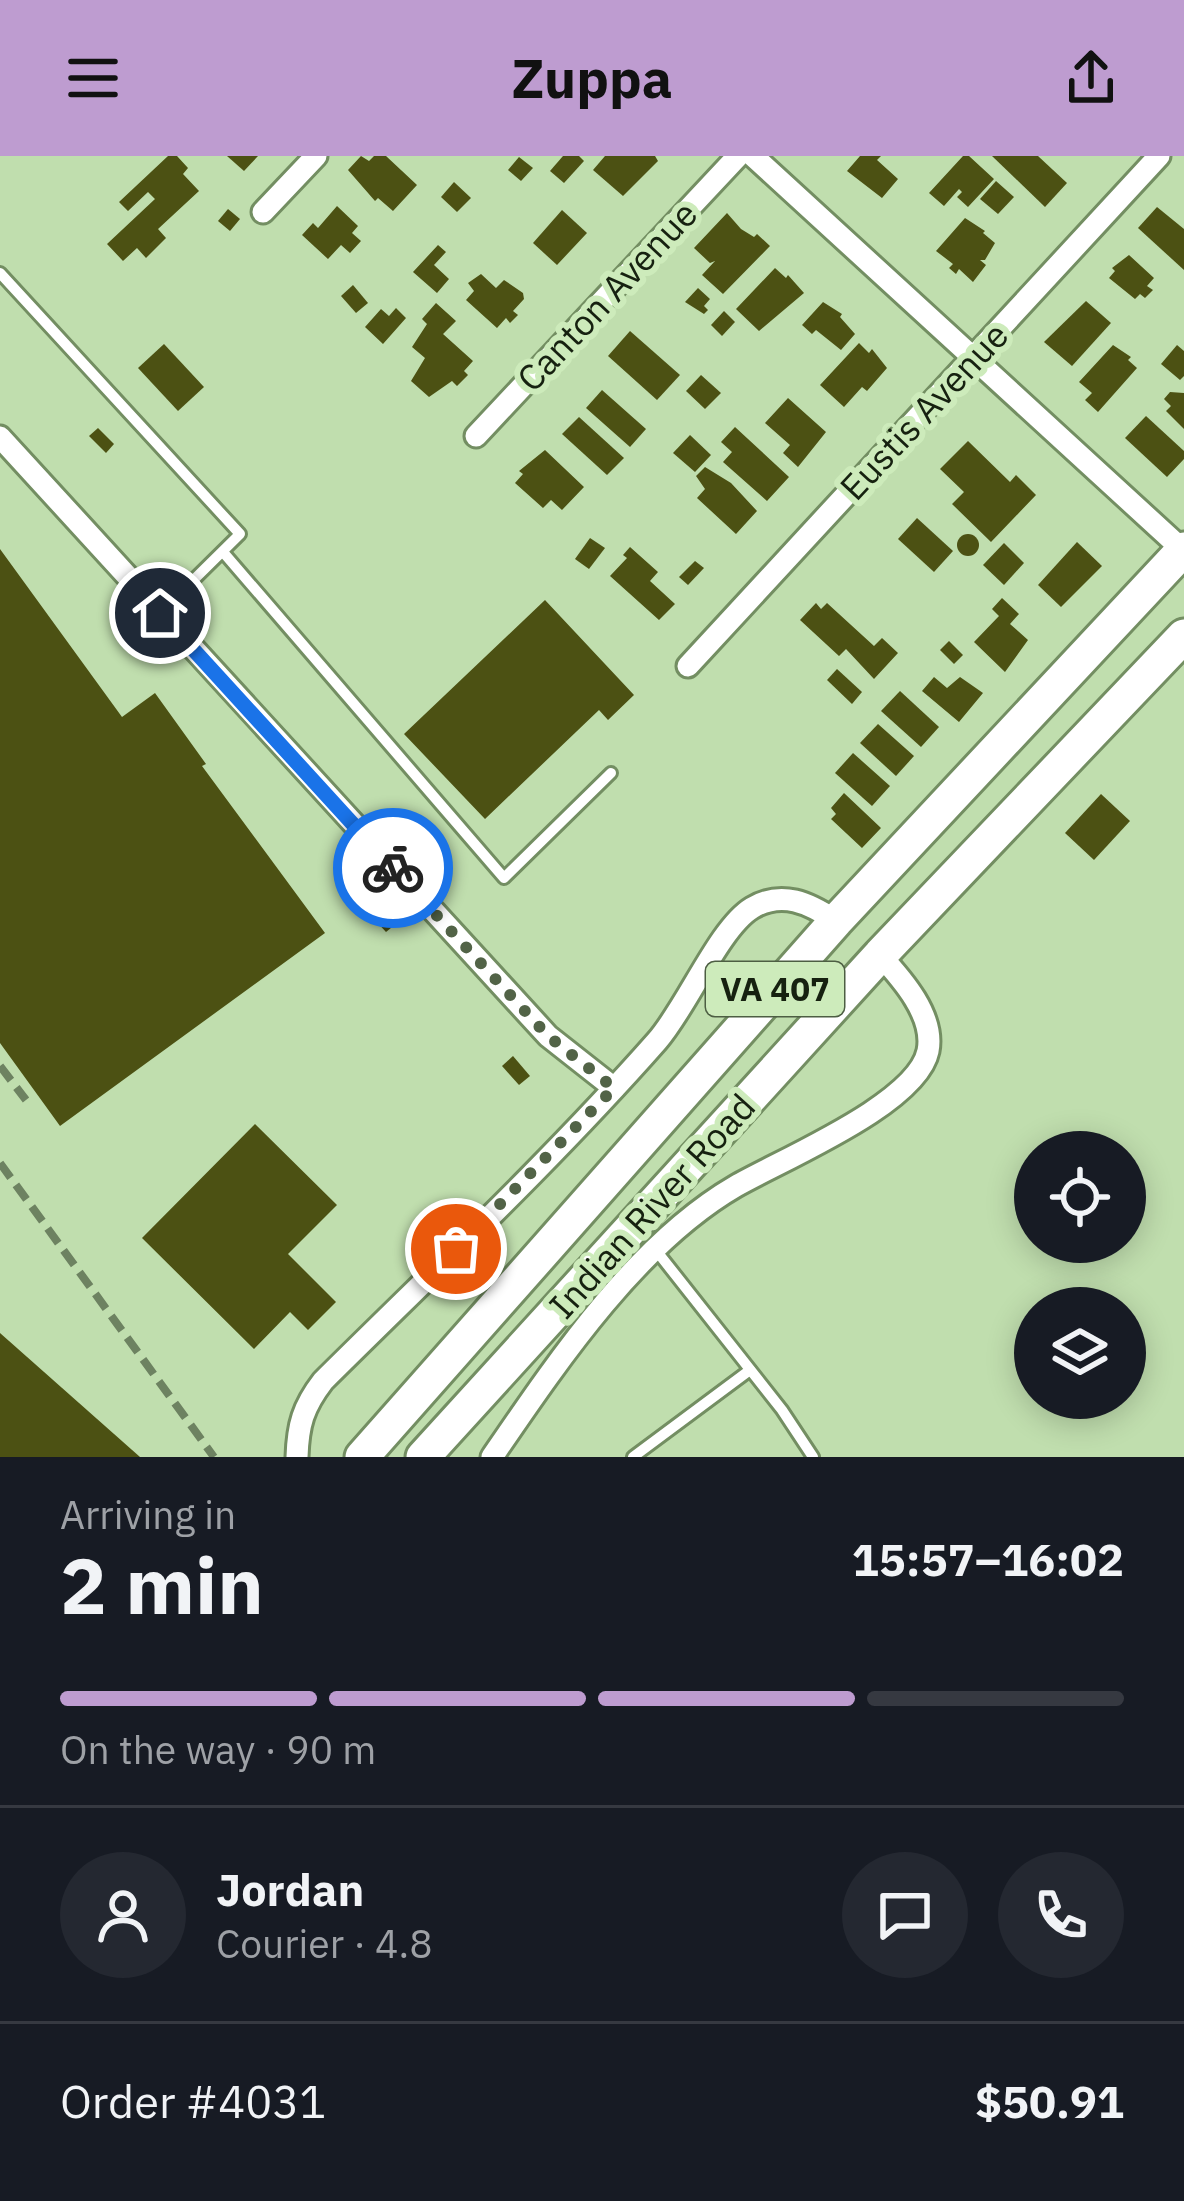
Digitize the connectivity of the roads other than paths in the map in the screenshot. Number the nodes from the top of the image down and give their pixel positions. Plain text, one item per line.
1 (316, 156) edge
2 (738, 156) edge
3 (753, 156) edge
4 (1159, 156) edge
5 (263, 212) dead end
6 (0, 273) edge
7 (974, 359) junction
8 (476, 436) dead end
9 (0, 437) edge
10 (1184, 550) edge
11 (224, 552) junction
12 (160, 613) junction
13 (1184, 636) edge
14 (688, 666) dead end
15 (611, 773) dead end
16 (836, 921) junction
17 (880, 956) junction
18 (614, 1088) junction
19 (655, 1249) junction
20 (750, 1370) junction
21 (370, 1448) edge
22 (297, 1457) edge
23 (423, 1457) edge
24 (492, 1457) edge
25 (634, 1457) edge
26 (814, 1457) edge

1 - 5 street
2 - 8 street, Canton Avenue
3 - 7 street
4 - 7 street, Eustis Avenue
6 - 11 lane
7 - 10 street
7 - 14 street, Eustis Avenue
9 - 12 street
10 - 16 main road, Indian River Road / VA 407
11 - 12 lane
11 - 15 lane
12 - 18 street
13 - 17 main road, Indian River Road / VA 407
16 - 18 street
16 - 21 main road, Indian River Road / VA 407
17 - 19 street, Indian River Road
17 - 23 main road, Indian River Road / VA 407
18 - 22 street
19 - 20 lane
19 - 24 street, Indian River Road
20 - 25 lane
20 - 26 lane

